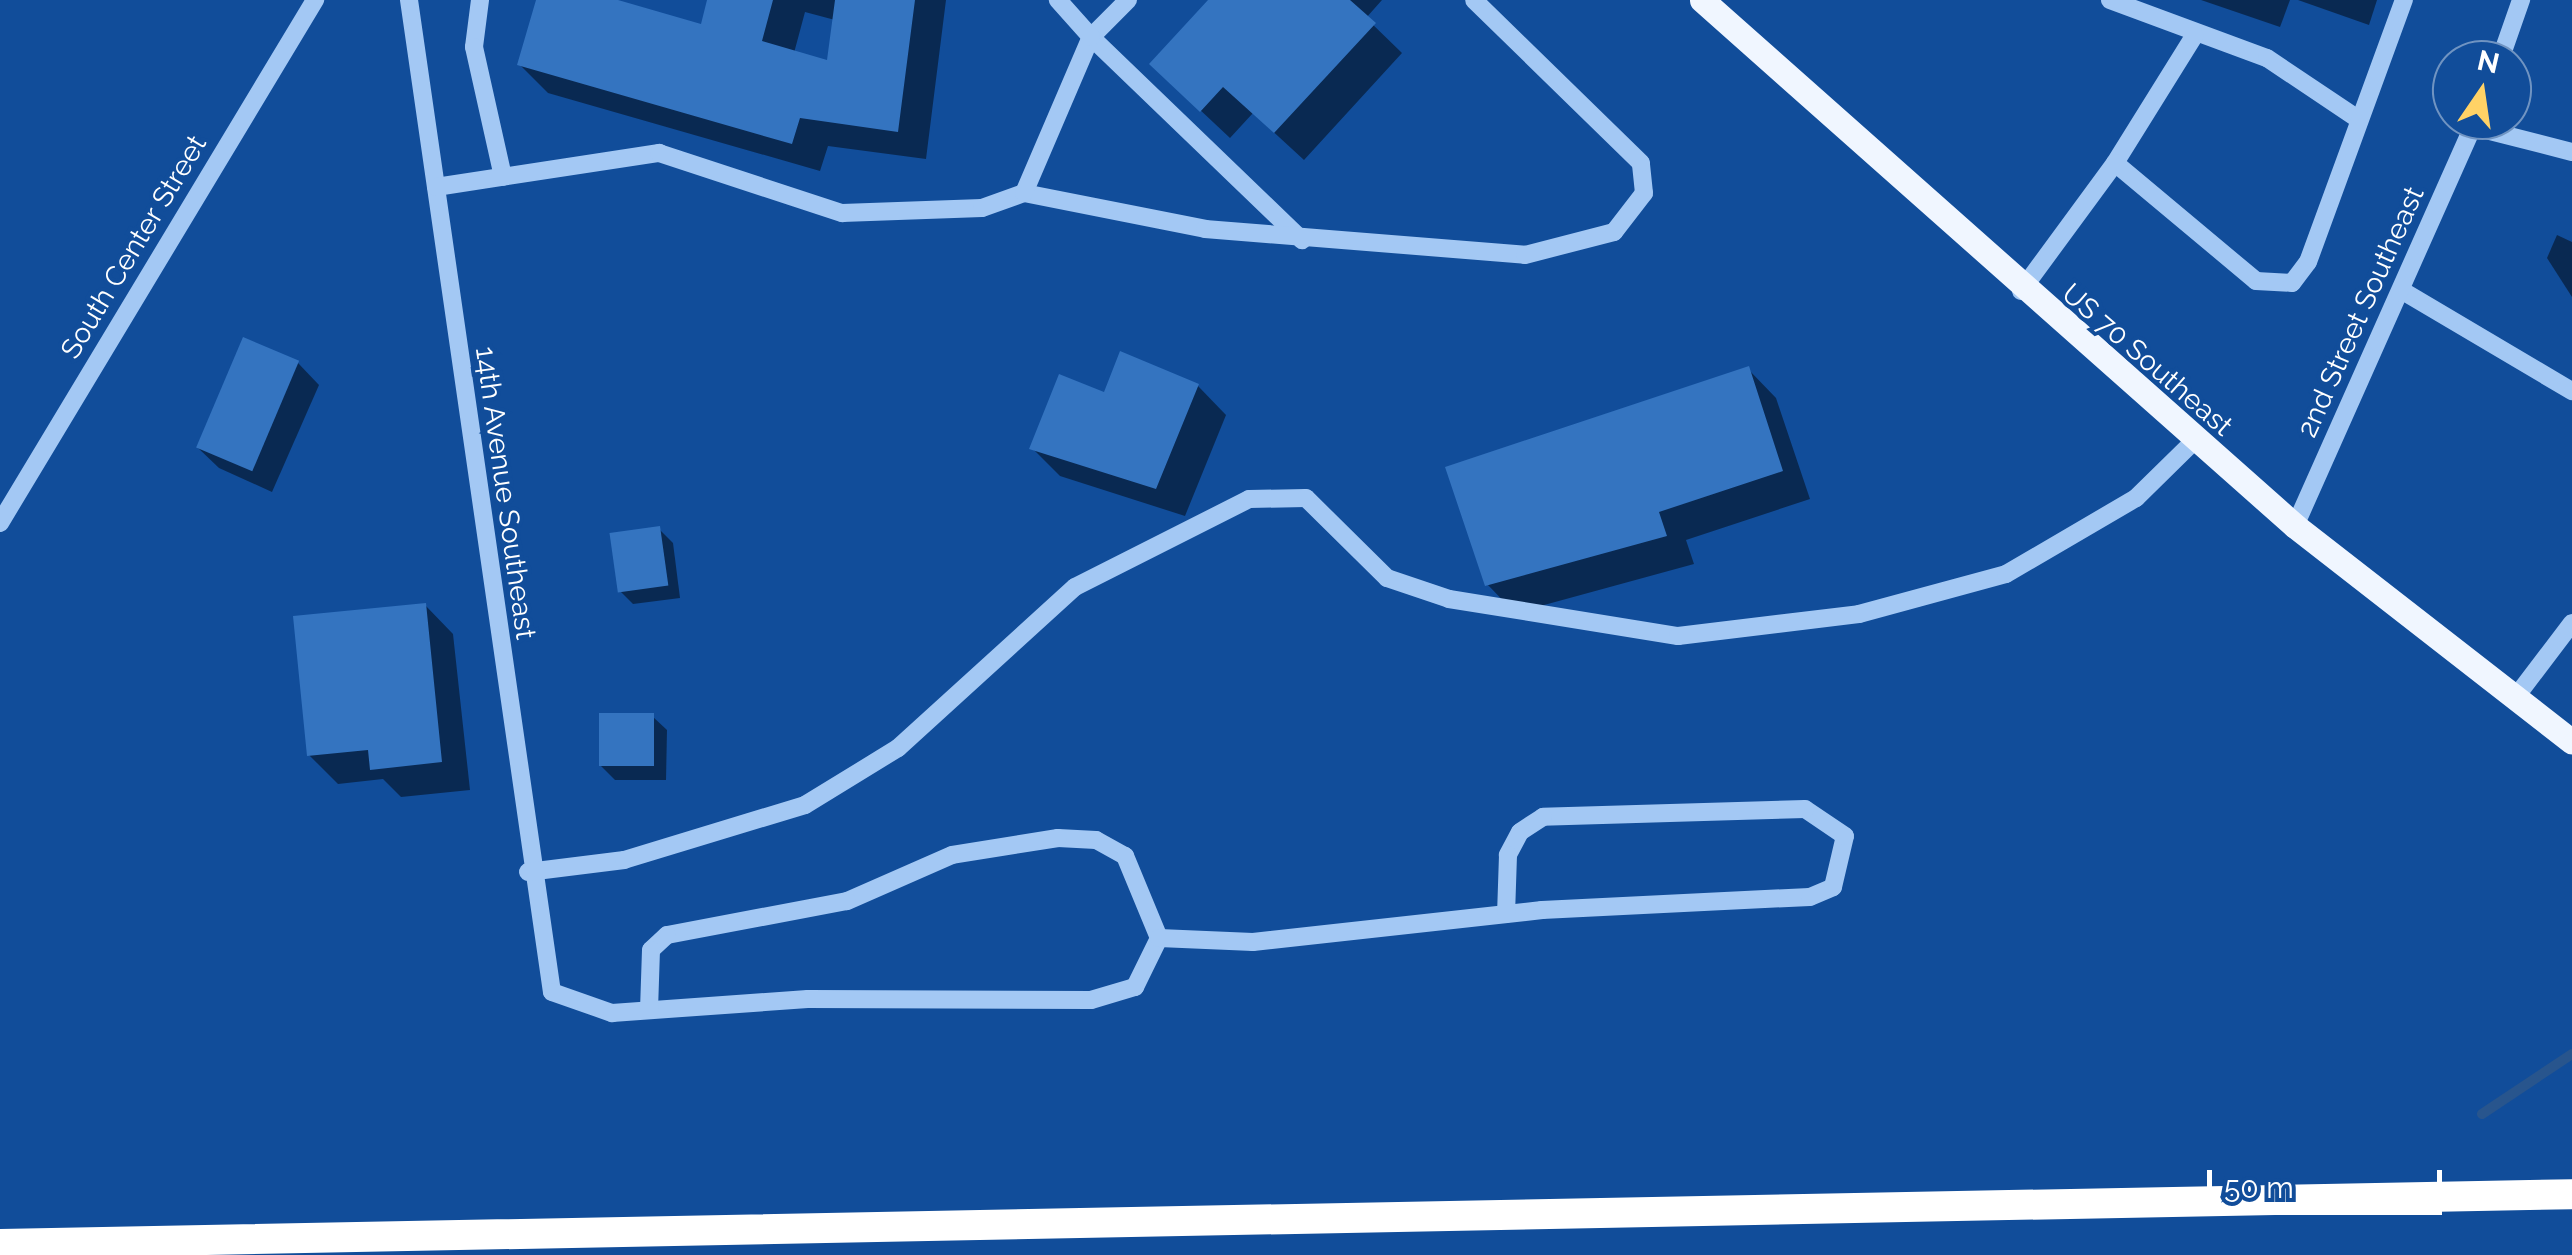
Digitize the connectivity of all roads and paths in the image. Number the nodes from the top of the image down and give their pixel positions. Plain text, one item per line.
1 (315, 0) edge
2 (409, 0) edge
3 (480, 0) edge
4 (1058, 0) edge
5 (1128, 0) edge
6 (1474, 0) edge
7 (1702, 0) edge
8 (2110, 0) edge
9 (2404, 0) edge
10 (2521, 0) edge
11 (2194, 36) junction
12 (1091, 37) junction
13 (2507, 40) edge
14 (2358, 119) junction
15 (2467, 140) edge
16 (2532, 140) edge
17 (2572, 152) edge
18 (2114, 164) junction
19 (503, 177) junction
20 (436, 187) junction
21 (1024, 193) junction
22 (1302, 240) junction
23 (2401, 290) junction
24 (2021, 291) junction
25 (2572, 390) edge
26 (2195, 440) junction
27 (0, 523) edge
28 (2295, 526) junction
29 (2572, 623) edge
30 (2515, 698) junction
31 (2572, 742) edge
32 (528, 872) junction
33 (1506, 914) junction
34 (1160, 938) junction
35 (649, 1010) junction
36 (2572, 1194) edge
37 (0, 1244) edge

1 - 27 street, South Center Street
2 - 20 street, 14th Avenue Southeast
3 - 19 street
4 - 12 street
5 - 12 street
6 - 22 street
7 - 24 main road, US 70 Southeast
8 - 11 street
9 - 14 street
10 - 13 street
11 - 14 street
11 - 18 street
12 - 21 street
12 - 22 street
14 - 18 street
15 - 23 street, 2nd Street Southeast
16 - 17 street
18 - 24 street
19 - 20 street
19 - 21 street
20 - 32 street, 14th Avenue Southeast
21 - 22 street
23 - 25 street
23 - 28 street, 2nd Street Southeast
24 - 26 main road, US 70 Southeast
26 - 28 main road, US 70 Southeast
26 - 32 street
28 - 30 main road, US 70 Southeast
29 - 30 street
30 - 31 main road, US 70 Southeast
32 - 35 street, 14th Avenue Southeast
33 - 33 street
33 - 34 street
34 - 35 street
34 - 35 street
36 - 37 highway

